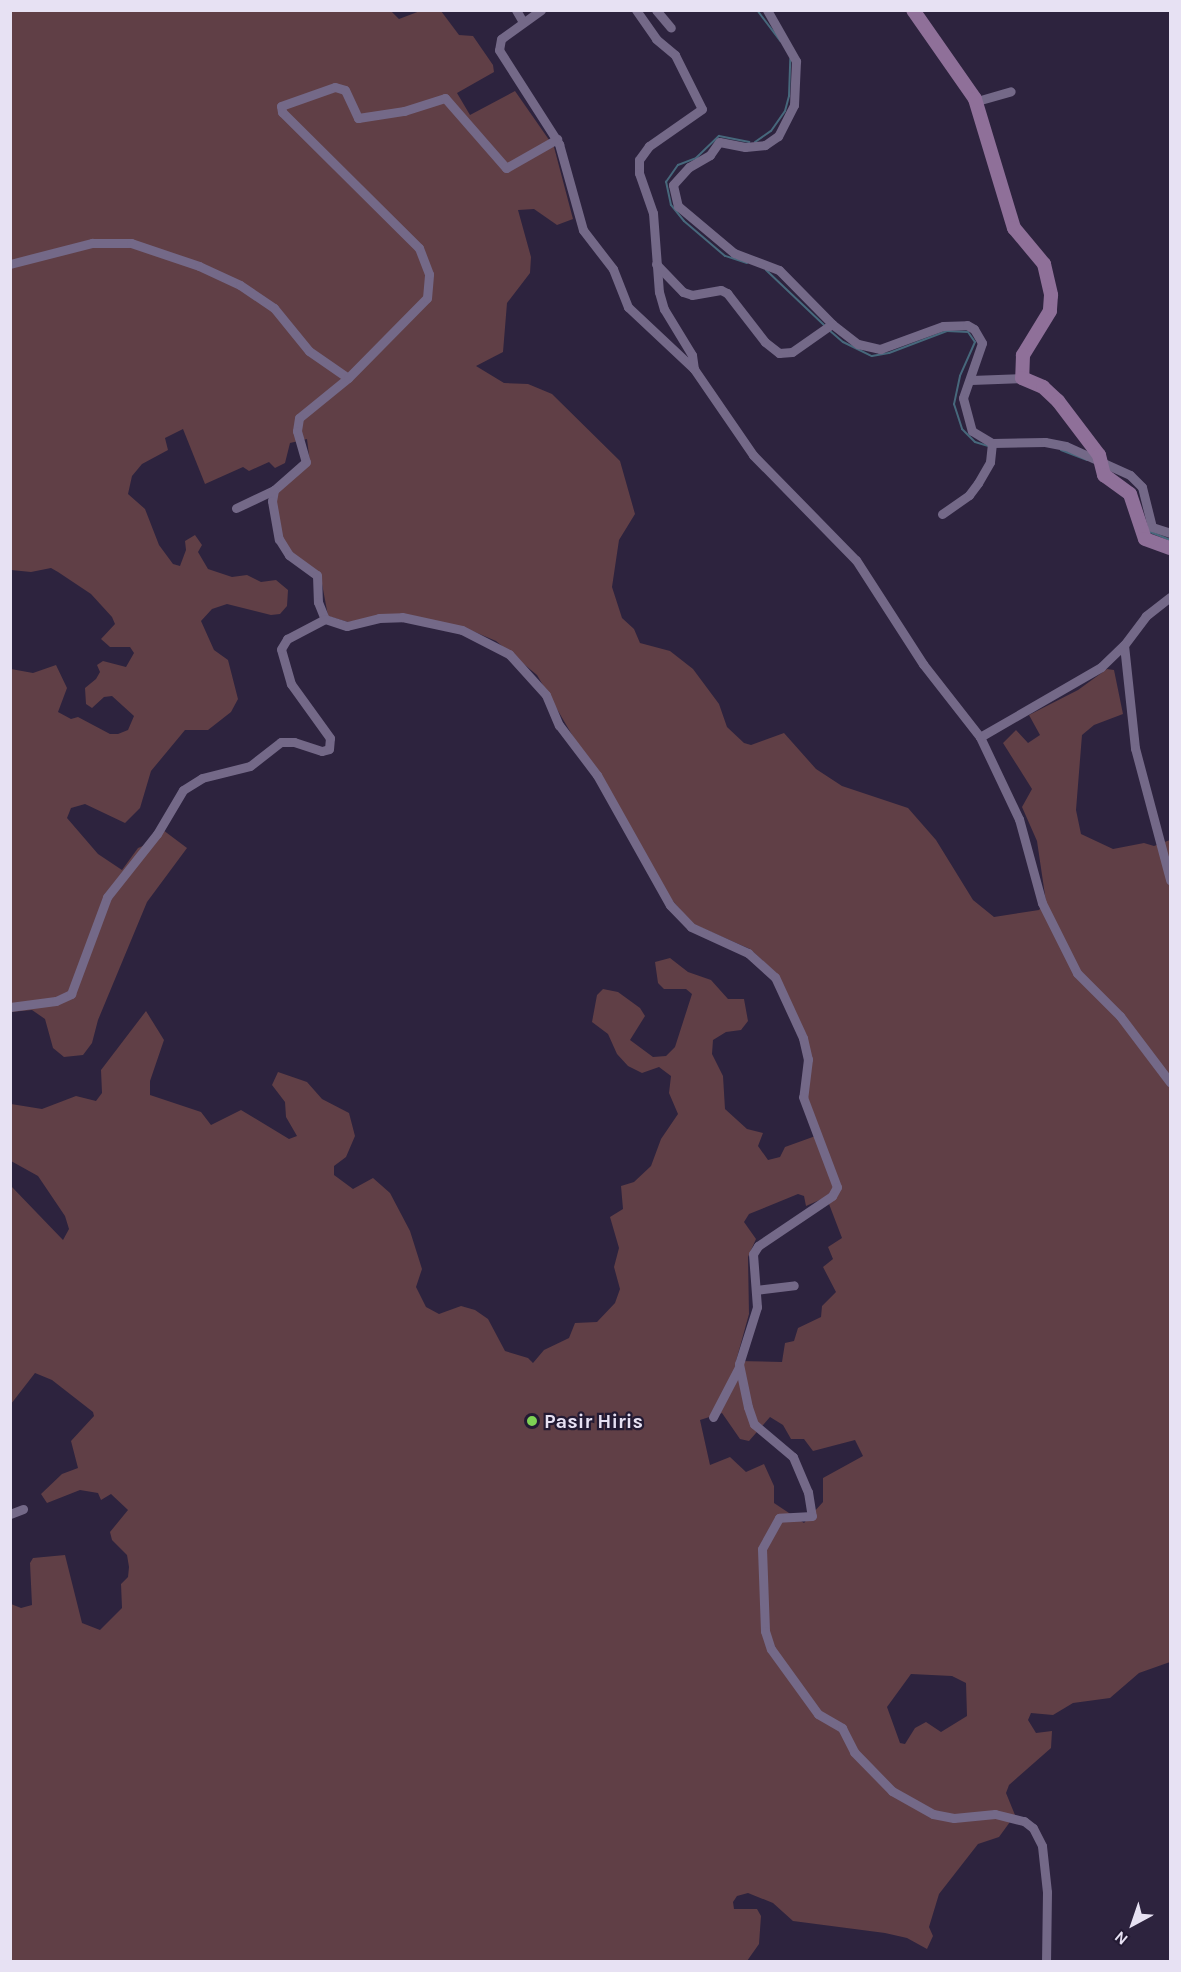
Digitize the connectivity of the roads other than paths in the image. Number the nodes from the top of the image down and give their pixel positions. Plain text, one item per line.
1 (516, 10) edge
2 (541, 10) edge
3 (654, 10) edge
4 (767, 10) edge
5 (913, 10) edge
6 (638, 13) edge
7 (523, 22) junction
8 (671, 28) dead end
9 (1011, 91) dead end
10 (977, 101) junction
11 (557, 139) junction
12 (10, 264) edge
13 (656, 264) junction
14 (829, 327) junction
15 (694, 369) junction
16 (348, 378) junction
17 (1022, 378) junction
18 (971, 380) junction
19 (992, 447) junction
20 (1102, 466) junction
21 (274, 490) junction
22 (236, 508) dead end
23 (942, 514) dead end
24 (1170, 533) edge
25 (1170, 548) edge
26 (1170, 597) edge
27 (325, 619) junction
28 (1124, 645) junction
29 (980, 737) junction
30 (1170, 880) edge
31 (10, 1007) edge
32 (1170, 1082) edge
33 (794, 1285) dead end
34 (756, 1290) junction
35 (740, 1367) junction
36 (713, 1418) dead end
37 (23, 1509) dead end
38 (10, 1514) edge
39 (1046, 1962) edge

1 - 7 street
2 - 7 street
3 - 6 street
3 - 8 street
4 - 14 street
5 - 10 street
6 - 13 street
7 - 11 street
9 - 10 street
10 - 17 street
11 - 15 street
11 - 16 street
12 - 16 street
13 - 14 street
13 - 15 street
14 - 18 street
15 - 29 street
16 - 21 street
17 - 18 street
17 - 20 street
18 - 19 street
19 - 20 street
19 - 23 street
20 - 24 street
20 - 25 street
21 - 22 street
21 - 27 street
26 - 28 street
27 - 31 street
27 - 34 street
28 - 29 street
28 - 30 street
29 - 32 street
33 - 34 street
34 - 35 street
35 - 36 street
35 - 39 street
37 - 38 street

